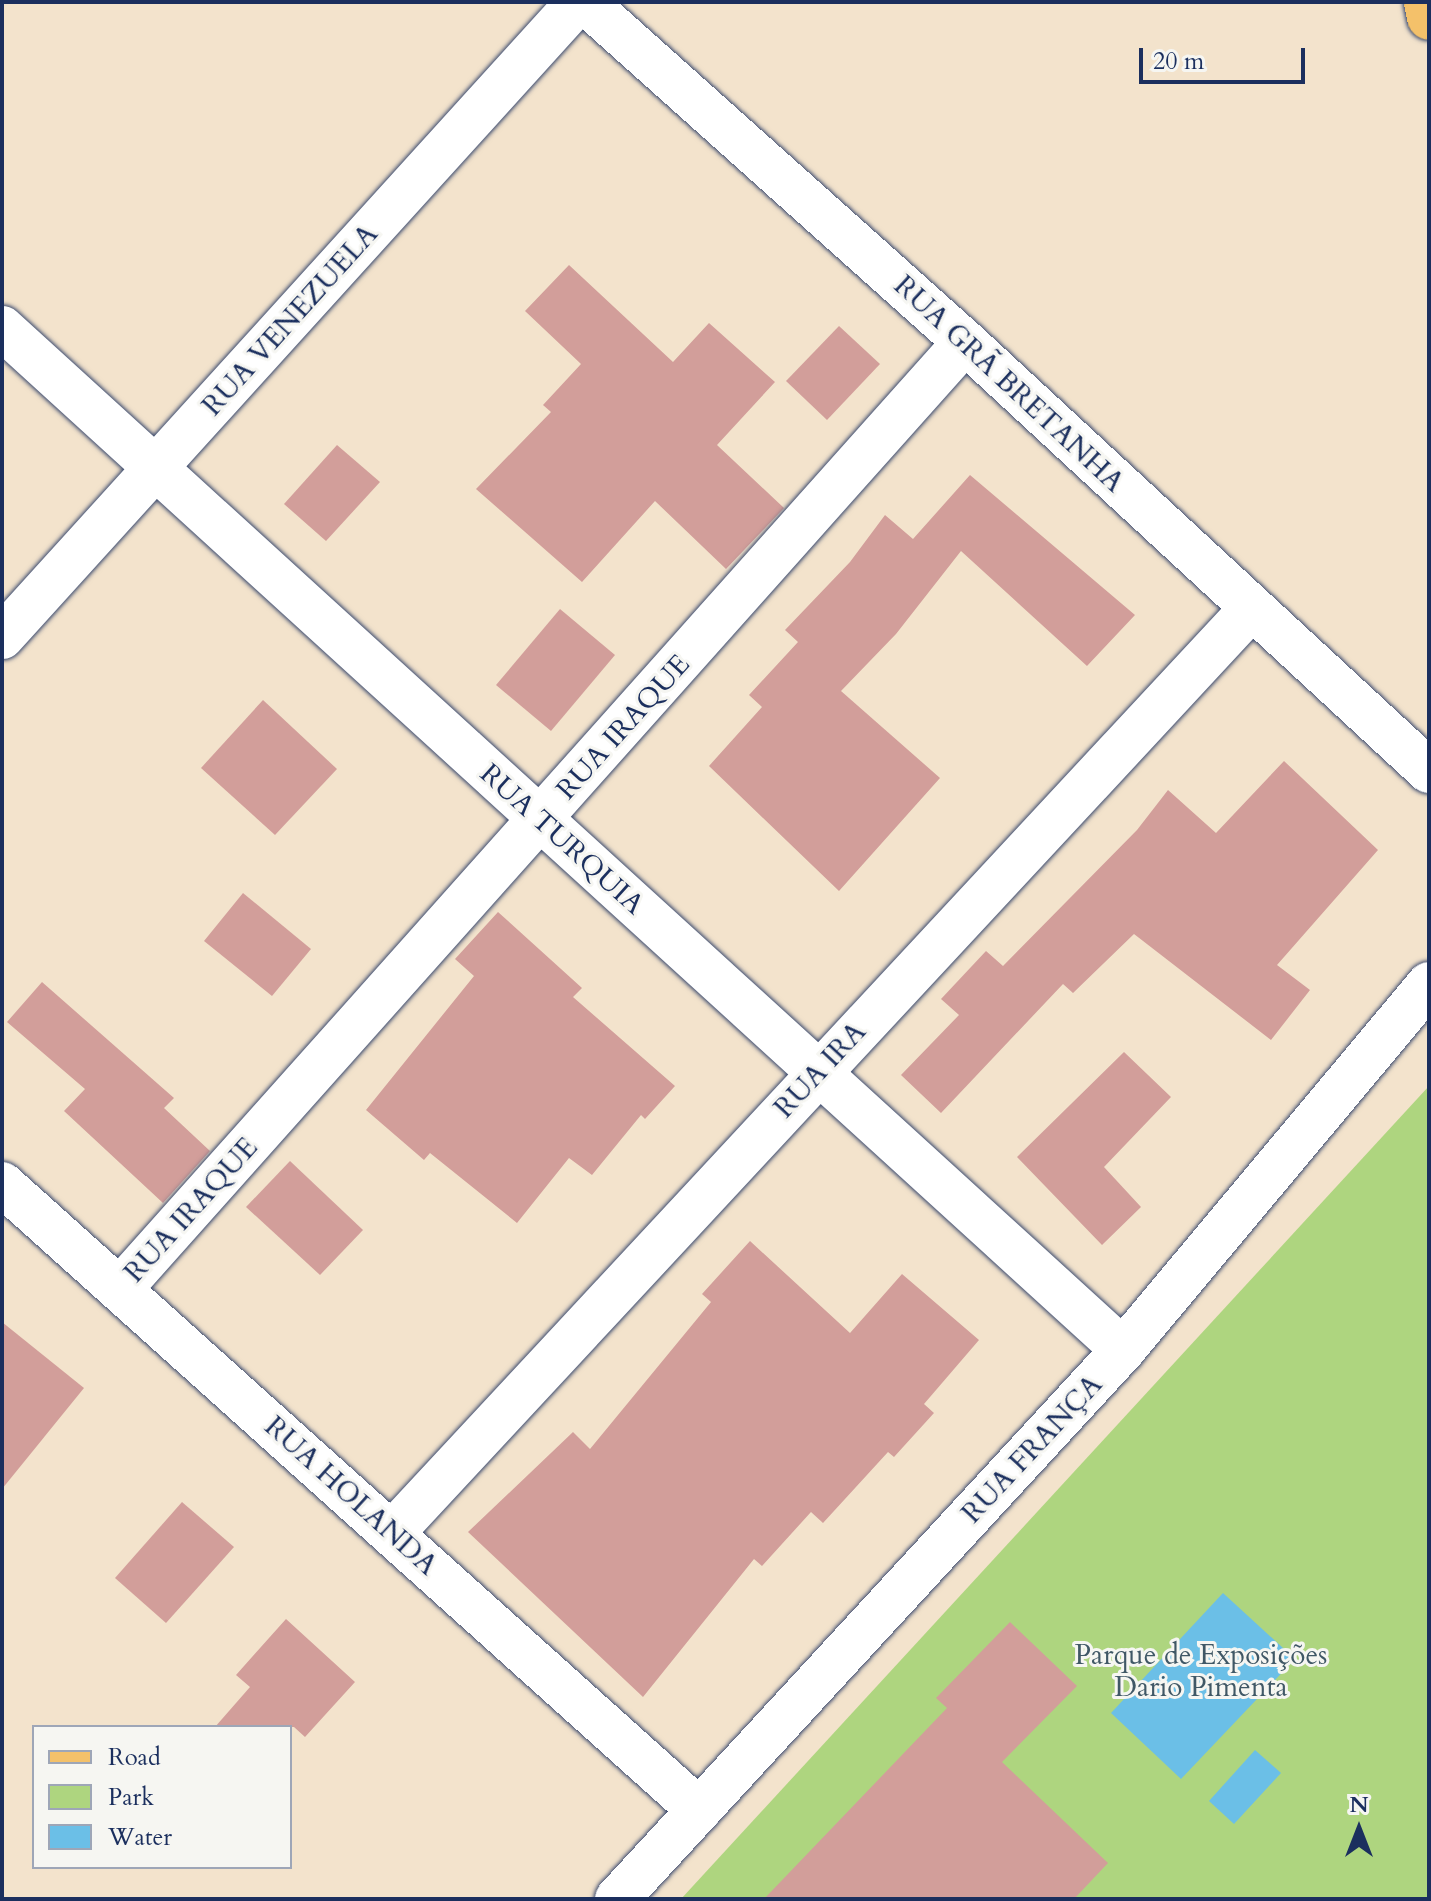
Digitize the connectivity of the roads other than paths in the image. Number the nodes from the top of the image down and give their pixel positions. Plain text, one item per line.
1 (578, 2) edge
2 (585, 2) edge
3 (1426, 2) edge
4 (1429, 18) edge
5 (2, 328) edge
6 (965, 342) junction
7 (155, 468) junction
8 (1250, 610) junction
9 (2, 637) edge
10 (1429, 771) edge
11 (541, 819) junction
12 (1429, 984) edge
13 (817, 1072) junction
14 (2, 1184) edge
15 (120, 1289) junction
16 (1123, 1350) junction
17 (392, 1533) junction
18 (699, 1810) junction
19 (617, 1899) edge

1 - 7 street, RUA VENEZUELA
2 - 6 street, RUA GRÃ BRETANHA
3 - 4 main road
5 - 7 street, RUA TURQUIA
6 - 8 street, RUA GRÃ BRETANHA
6 - 11 street, RUA IRAQUE
7 - 9 street, RUA VENEZUELA
7 - 11 street, RUA TURQUIA
8 - 10 street, RUA GRÃ BRETANHA
8 - 13 street, RUA IRA
11 - 13 street, RUA TURQUIA
11 - 15 street, RUA IRAQUE
12 - 16 street, RUA FRANÇA
13 - 16 street, RUA TURQUIA
13 - 17 street, RUA IRA
14 - 15 street, RUA HOLANDA
15 - 17 street, RUA HOLANDA
16 - 18 street, RUA FRANÇA
17 - 18 street, RUA HOLANDA
18 - 19 street, RUA FRANÇA

